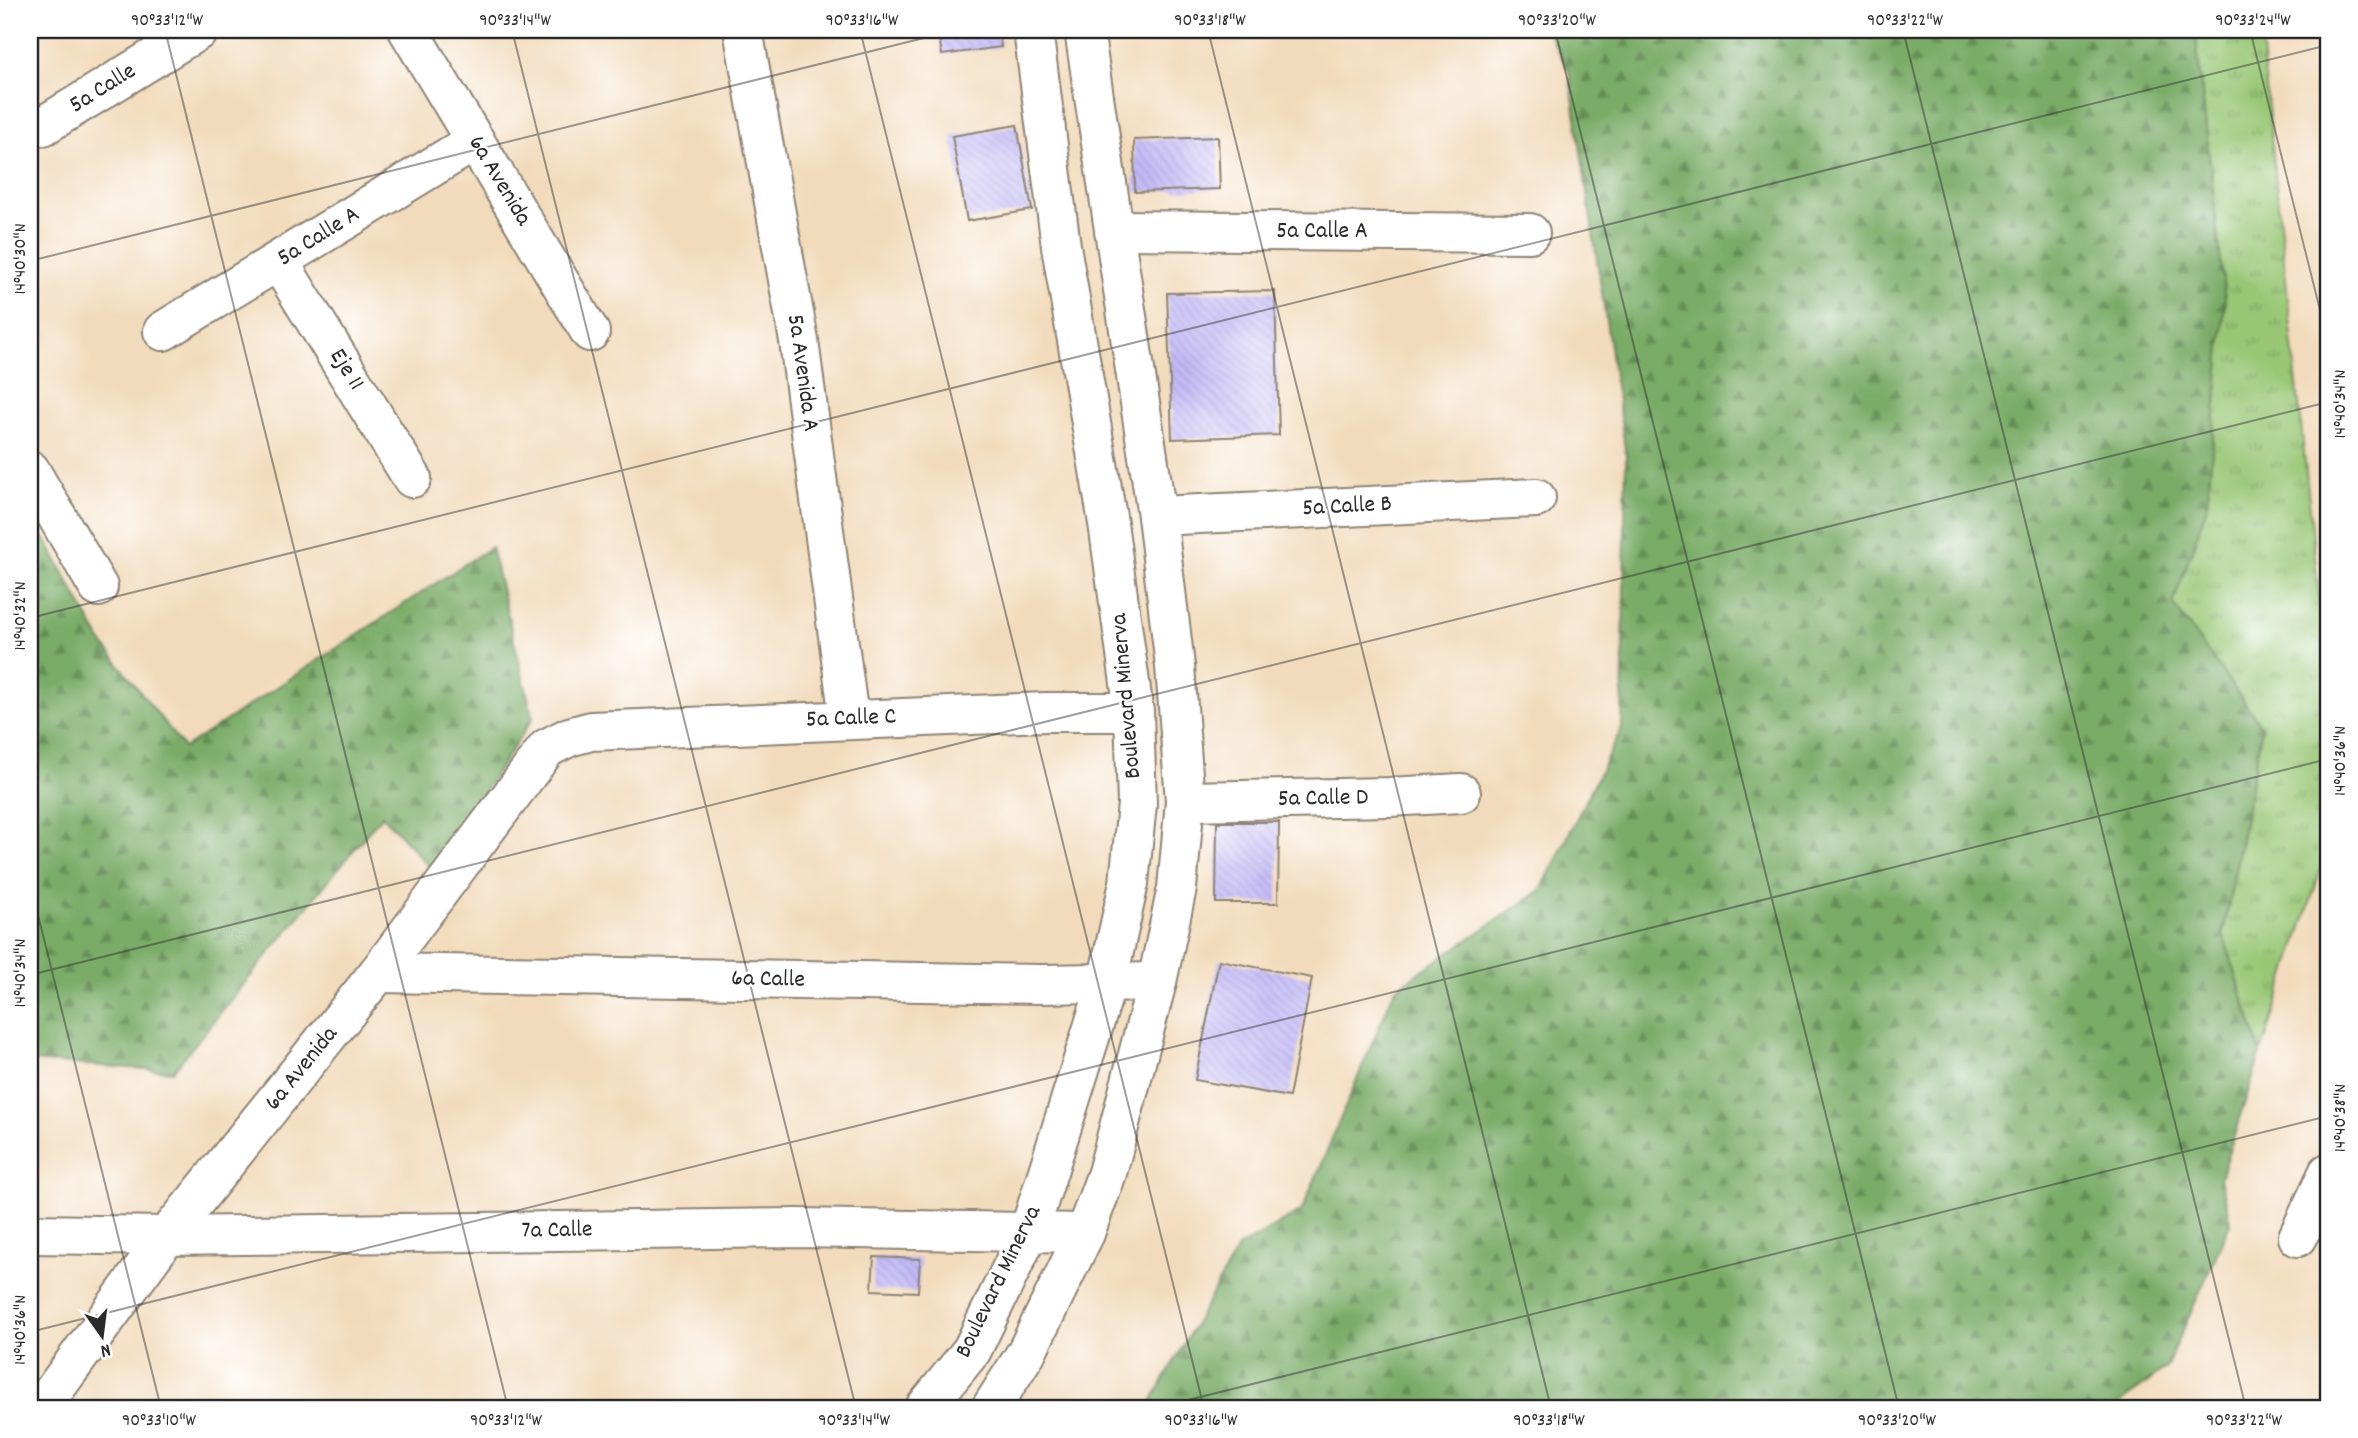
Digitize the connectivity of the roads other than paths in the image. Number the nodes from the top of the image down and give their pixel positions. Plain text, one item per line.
1 (199, 30) edge
2 (408, 30) edge
3 (743, 30) edge
4 (1032, 30) edge
5 (1084, 30) edge
6 (43, 126) dead end
7 (475, 141) junction
8 (1114, 230) junction
9 (1530, 233) dead end
10 (279, 262) junction
11 (163, 331) dead end
12 (590, 332) dead end
13 (30, 470) edge
14 (412, 478) dead end
15 (1536, 498) dead end
16 (1157, 516) junction
17 (98, 587) dead end
18 (1134, 712) junction
19 (849, 719) junction
20 (569, 737) joint
21 (1461, 793) dead end
22 (1185, 801) junction
23 (379, 973) junction
24 (1157, 982) junction
25 (1107, 983) junction
26 (2328, 1173) edge
27 (1028, 1232) junction
28 (1085, 1233) junction
29 (30, 1234) edge
30 (167, 1236) junction
31 (2298, 1237) dead end
32 (41, 1408) edge
33 (925, 1408) edge
34 (991, 1408) edge

1 - 6 street, 5a Calle
2 - 7 street, 6a Avenida
3 - 19 street, 5a Avenida A
4 - 18 street, Boulevard Minerva
5 - 8 street, Boulevard Minerva
7 - 10 street, 5a Calle A
7 - 12 street, 6a Avenida
8 - 9 street, 5a Calle A
8 - 16 street, Boulevard Minerva
10 - 11 street, 5a Calle A
10 - 14 street, Eje 11
13 - 17 street
15 - 16 street, 5a Calle B
16 - 22 street, Boulevard Minerva
18 - 19 street, 5a Calle C
18 - 25 street, Boulevard Minerva
19 - 20 street, 5a Calle C
20 - 23 street, 6a Avenida
21 - 22 street, 5a Calle D
22 - 24 street, Boulevard Minerva
23 - 25 street, 6a Calle
23 - 30 street, 6a Avenida
24 - 25 street, 6a Calle
24 - 28 street, Boulevard Minerva
25 - 27 street, Boulevard Minerva
26 - 31 street
27 - 28 street, 7a Calle
27 - 30 street, 7a Calle
27 - 33 street, Boulevard Minerva
28 - 34 street, Boulevard Minerva
29 - 30 street, 7a Calle
30 - 32 street, 6a Avenida

